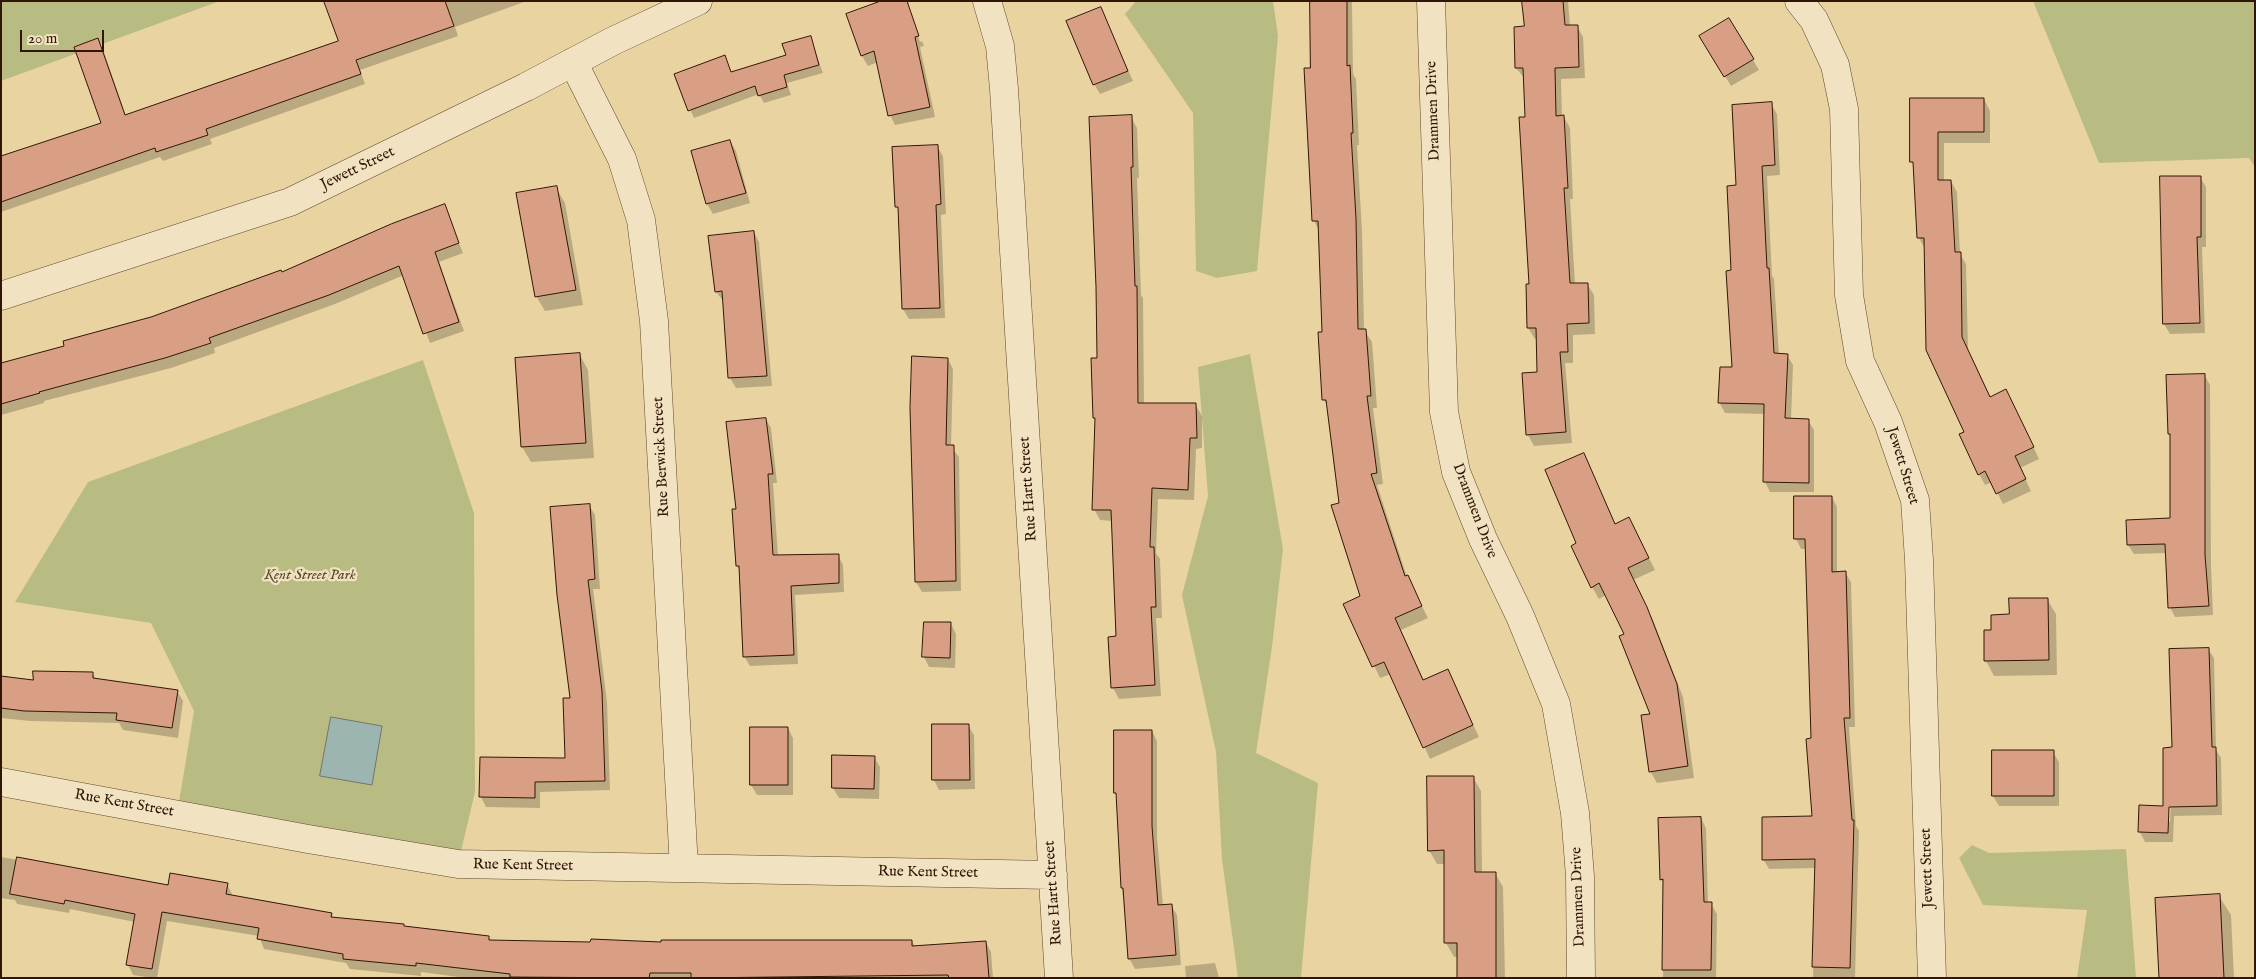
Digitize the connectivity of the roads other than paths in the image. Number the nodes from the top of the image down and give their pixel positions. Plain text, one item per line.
1 (698, 1) edge
2 (987, 1) edge
3 (1430, 1) edge
4 (1799, 1) edge
5 (573, 62) junction
6 (1, 296) edge
7 (1, 782) edge
8 (684, 868) junction
9 (1053, 875) junction
10 (1059, 978) edge
11 (1581, 978) edge
12 (1932, 978) edge

1 - 5 street, Jewett Street
2 - 9 street, Rue Hartt Street
3 - 11 street, Drammen Drive
4 - 12 street, Jewett Street
5 - 6 street, Jewett Street
5 - 8 street, Rue Berwick Street
7 - 8 street, Rue Kent Street
8 - 9 street, Rue Kent Street
9 - 10 street, Rue Hartt Street

